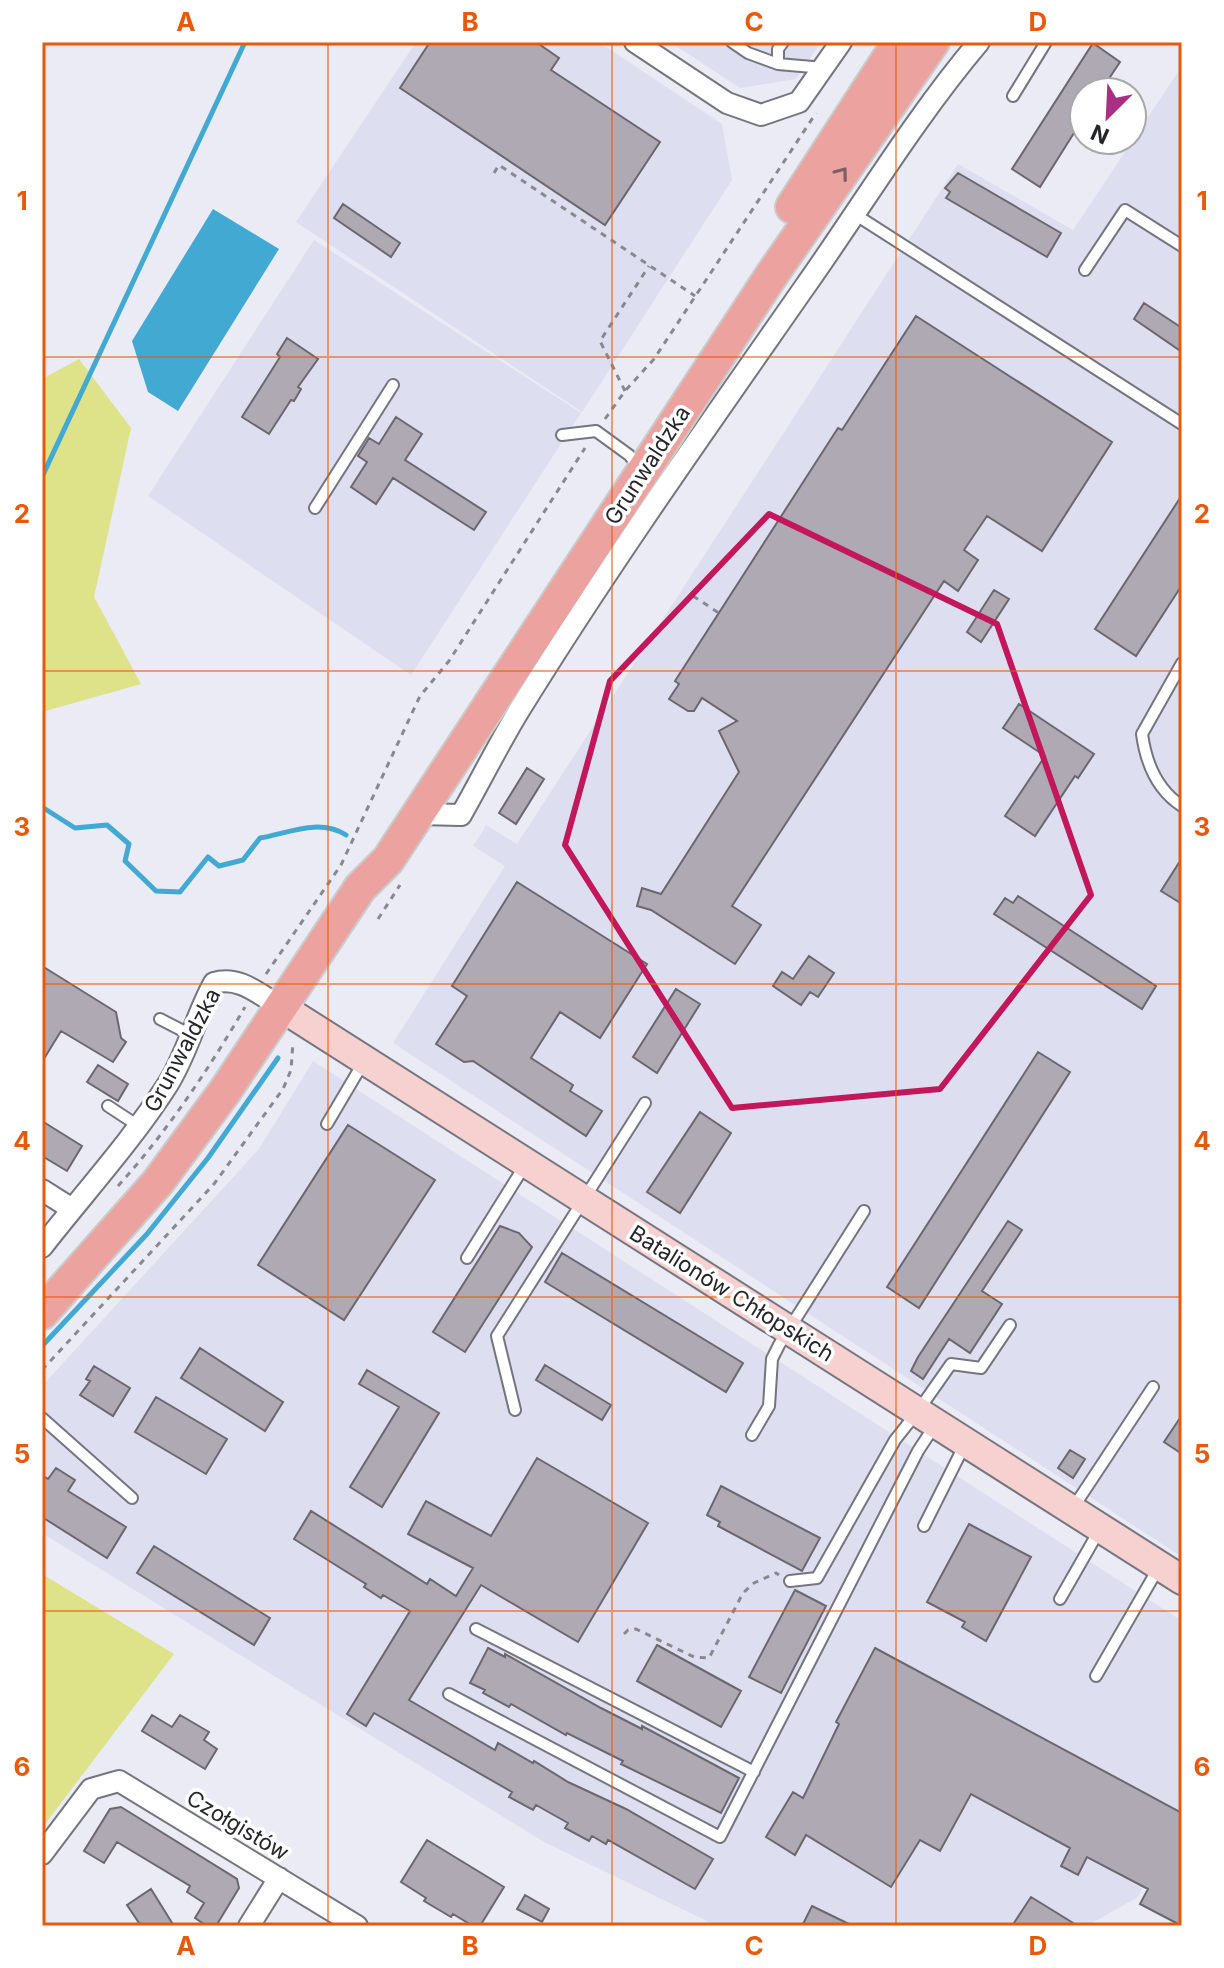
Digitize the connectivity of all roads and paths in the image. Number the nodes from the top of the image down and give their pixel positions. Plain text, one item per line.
1 (635, 42) edge
2 (732, 42) edge
3 (783, 42) edge
4 (841, 42) edge
5 (899, 42) edge
6 (933, 42) edge
7 (979, 42) edge
8 (1046, 42) edge
9 (778, 64) junction
10 (824, 68) junction
11 (1013, 96) dead end
12 (823, 102) dead end
13 (494, 173) dead end
14 (856, 215) junction
15 (1182, 246) edge
16 (649, 266) junction
17 (1085, 270) dead end
18 (695, 296) junction
19 (393, 385) dead end
20 (625, 391) junction
21 (1182, 424) edge
22 (596, 431) junction
23 (562, 435) dead end
24 (636, 463) junction
25 (315, 508) dead end
26 (693, 596) dead end
27 (719, 613) dead end
28 (1182, 663) edge
29 (1182, 806) edge
30 (419, 814) junction
31 (360, 888) junction
32 (262, 981) dead end
33 (281, 1007) junction
34 (160, 1019) dead end
35 (193, 1036) junction
36 (293, 1039) dead end
37 (364, 1061) junction
38 (645, 1103) dead end
39 (108, 1106) dead end
40 (327, 1124) dead end
41 (140, 1127) junction
42 (526, 1164) junction
43 (42, 1190) edge
44 (582, 1200) junction
45 (72, 1209) junction
46 (864, 1211) dead end
47 (42, 1247) edge
48 (467, 1258) dead end
49 (42, 1313) edge
50 (1010, 1325) dead end
51 (790, 1329) junction
52 (42, 1370) edge
53 (1153, 1387) dead end
54 (515, 1410) dead end
55 (927, 1417) junction
56 (42, 1418) edge
57 (752, 1435) dead end
58 (966, 1442) junction
59 (132, 1498) dead end
60 (1072, 1509) junction
61 (924, 1526) dead end
62 (1101, 1528) junction
63 (1171, 1572) edge
64 (790, 1581) joint
65 (1060, 1599) dead end
66 (476, 1629) dead end
67 (624, 1634) dead end
68 (1096, 1676) dead end
69 (449, 1694) dead end
70 (754, 1772) junction
71 (42, 1854) edge
72 (279, 1878) junction
73 (249, 1926) edge
74 (357, 1926) edge

1 - 10 street
2 - 9 lane
3 - 9 lane
4 - 10 street
5 - 24 main road, Grunwaldzka
24 -> 6 main road, Grunwaldzka
7 - 14 street
8 - 11 lane
9 - 10 lane
12 - 18 path
13 - 16 path
14 - 21 lane
14 - 30 street
15 - 17 lane
16 - 18 path
16 - 20 path
18 - 20 path
19 - 25 lane
20 - 22 path
22 - 23 lane
22 - 24 lane
22 - 32 path
24 - 30 main road, Grunwaldzka
24 - 31 main road, Grunwaldzka
26 - 27 path
28 - 29 lane
30 - 31 main road, Grunwaldzka
31 - 33 main road, Grunwaldzka
33 - 35 street, Grunwaldzka
33 - 37 street, Batalionów Chłopskich
33 - 49 main road, Grunwaldzka
34 - 35 lane
35 - 41 street, Grunwaldzka
36 - 52 path
37 - 40 lane
37 - 42 street, Batalionów Chłopskich
38 - 44 lane
39 - 41 lane
41 - 45 street, Grunwaldzka
42 - 44 street, Batalionów Chłopskich
42 - 48 lane
43 - 45 street
44 - 51 street, Batalionów Chłopskich
44 - 54 lane
45 - 47 street, Grunwaldzka
46 - 51 lane
50 - 55 lane
51 - 55 street, Batalionów Chłopskich
51 - 57 lane
53 - 60 lane
55 - 58 street, Batalionów Chłopskich
55 - 64 lane
55 - 70 lane
56 - 59 lane
58 - 60 street, Batalionów Chłopskich
58 - 61 lane
60 - 62 street, Batalionów Chłopskich
62 - 63 street, Batalionów Chłopskich
62 - 65 lane
63 - 68 lane
64 - 67 path
66 - 70 lane
69 - 70 lane
71 - 72 street, Czołgistów
72 - 73 street
72 - 74 street, Czołgistów

